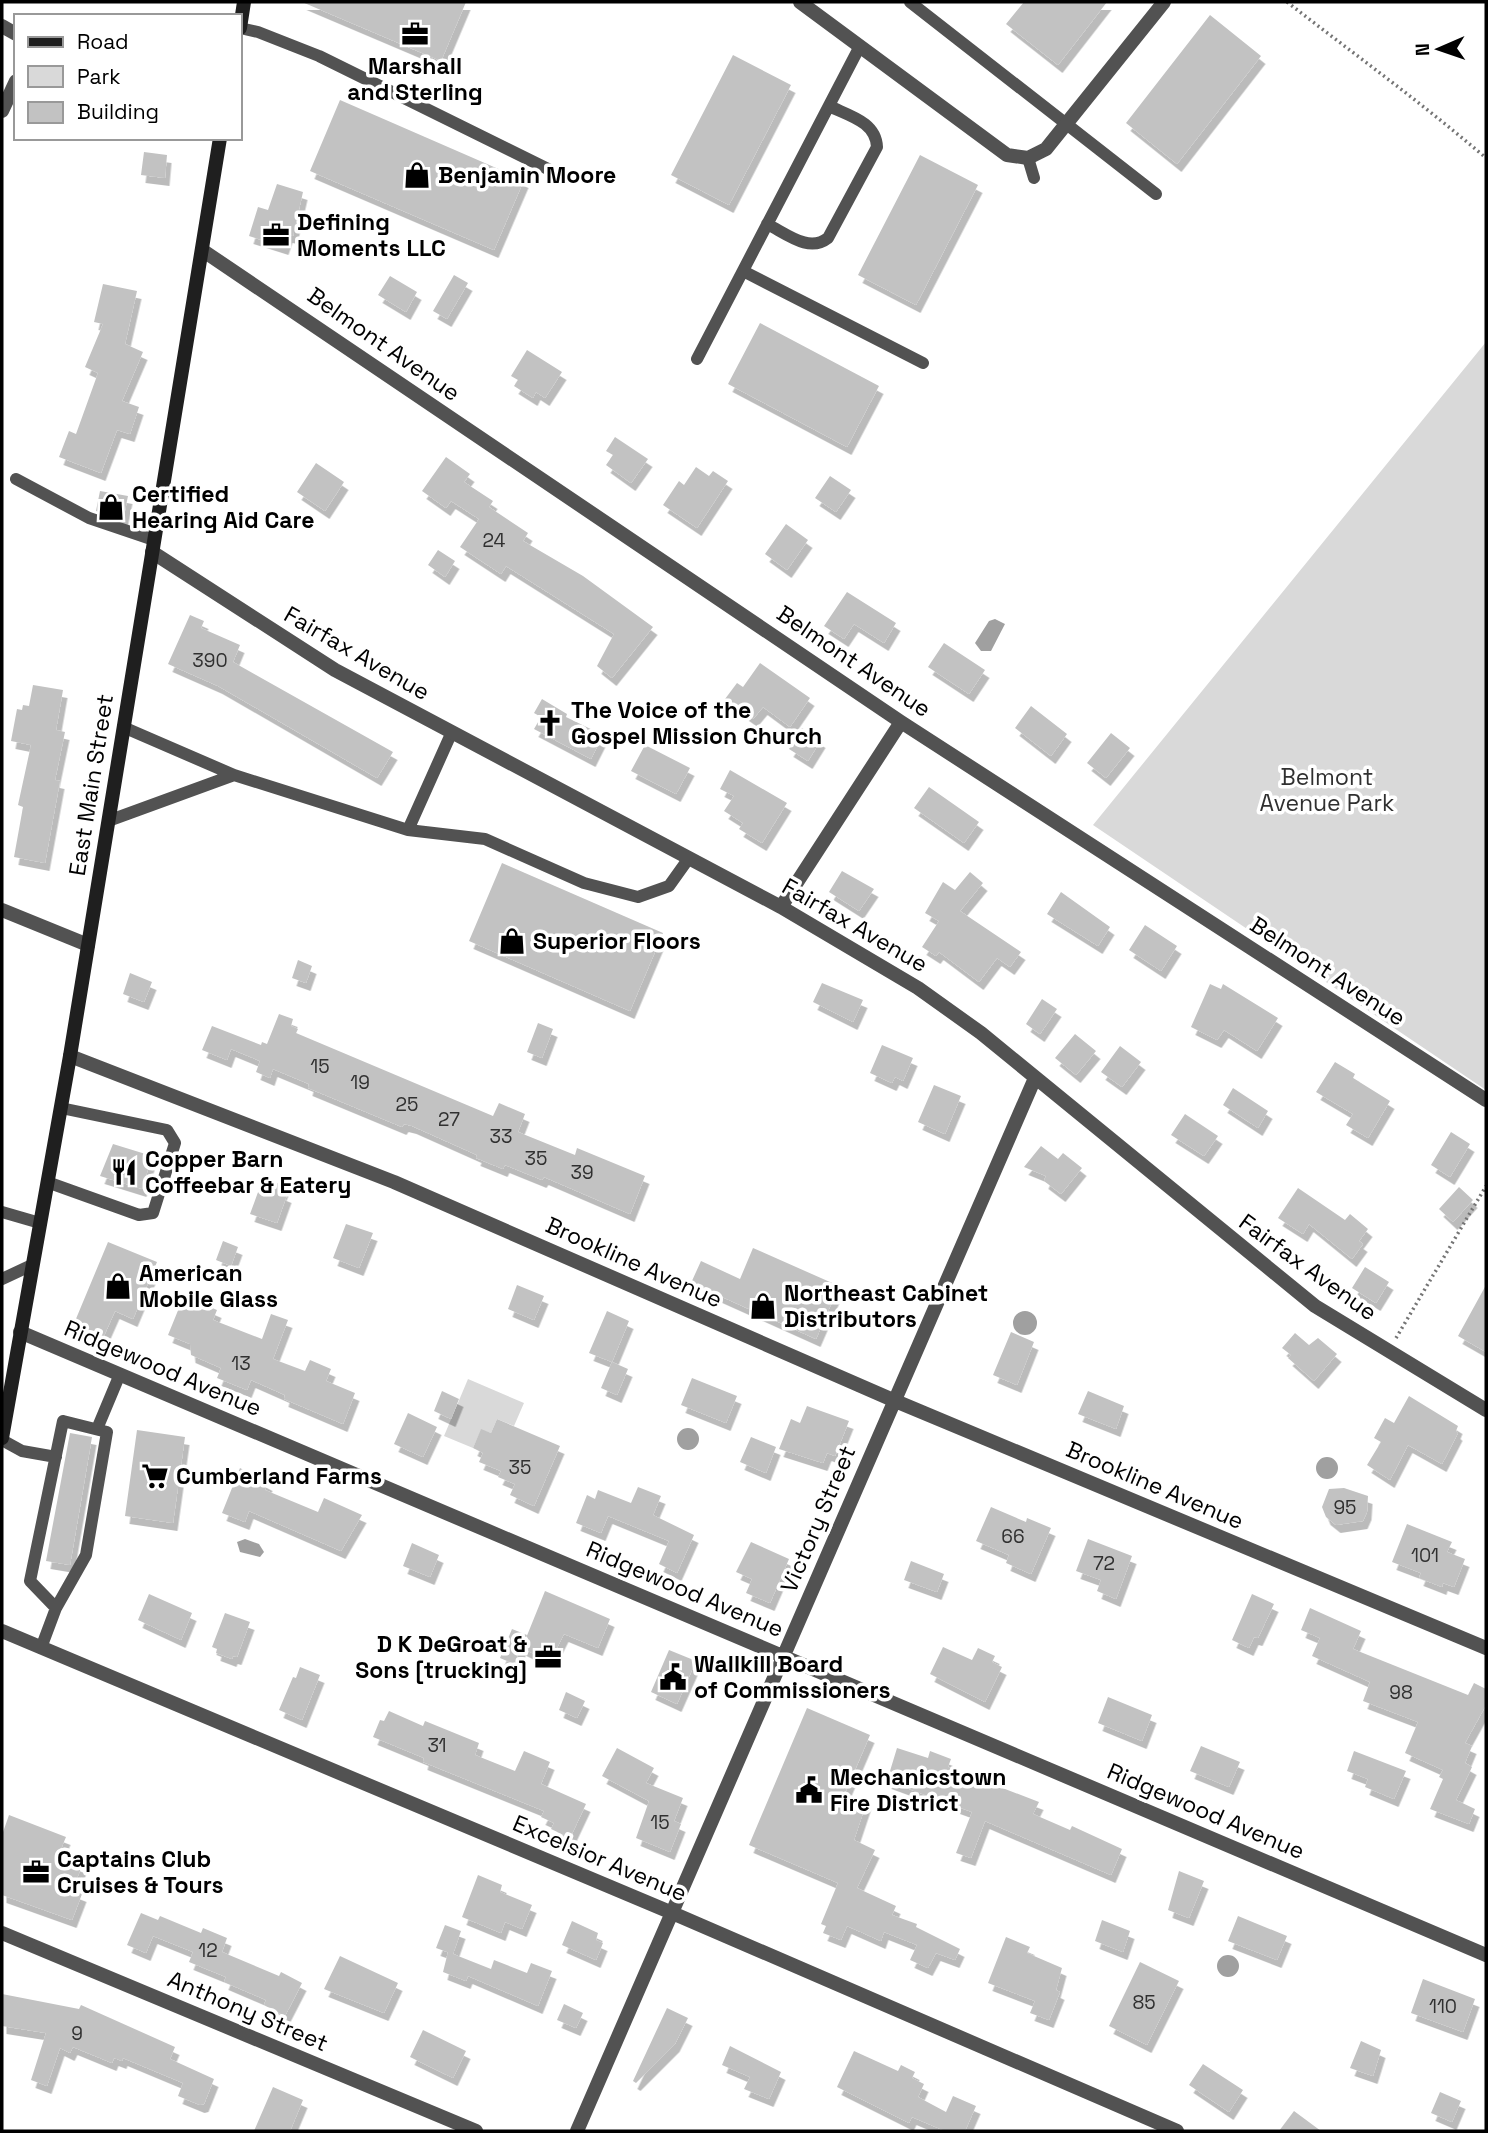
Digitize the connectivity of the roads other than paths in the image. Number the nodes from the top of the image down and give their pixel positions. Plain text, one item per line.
1 (800, 2) edge
2 (910, 2) edge
3 (1164, 2) edge
4 (242, 28) edge
5 (860, 46) junction
6 (14, 85) edge
7 (829, 106) junction
8 (2, 111) edge
9 (1067, 124) junction
10 (217, 140) edge
11 (1028, 158) junction
12 (556, 173) dead end
13 (1034, 178) dead end
14 (1156, 194) dead end
15 (767, 224) junction
16 (202, 250) junction
17 (743, 271) junction
18 (697, 359) dead end
19 (923, 363) dead end
20 (16, 479) dead end
21 (153, 546) junction
22 (901, 722) junction
23 (122, 727) junction
24 (451, 733) junction
25 (234, 775) junction
26 (108, 821) junction
27 (408, 830) junction
28 (689, 859) junction
29 (781, 907) junction
30 (2, 910) edge
31 (88, 945) junction
32 (70, 1056) junction
33 (1035, 1078) junction
34 (1486, 1100) edge
35 (61, 1108) junction
36 (47, 1182) junction
37 (2, 1212) edge
38 (40, 1223) junction
39 (32, 1265) junction
40 (2, 1279) edge
41 (19, 1332) junction
42 (120, 1374) junction
43 (893, 1400) junction
44 (1486, 1410) edge
45 (97, 1429) junction
46 (2, 1439) edge
47 (56, 1457) junction
48 (56, 1608) junction
49 (2, 1631) edge
50 (41, 1648) junction
51 (1486, 1648) edge
52 (784, 1656) junction
53 (670, 1912) junction
54 (2, 1933) edge
55 (1486, 1955) edge
56 (476, 2131) edge
57 (577, 2131) edge
58 (1177, 2131) edge

1 - 5 street
2 - 9 lane
3 - 9 street
4 - 12 lane
5 - 7 lane
5 - 11 street
6 - 8 street
7 - 15 lane
7 - 15 lane
9 - 11 street
9 - 14 lane
10 - 16 main road, East Main Street
11 - 13 lane
15 - 17 lane
16 - 21 main road, East Main Street
16 - 22 street, Belmont Avenue
17 - 18 lane
17 - 19 lane
20 - 21 lane
21 - 23 main road, East Main Street
21 - 24 street, Fairfax Avenue
22 - 29 street
22 - 34 street, Belmont Avenue
23 - 25 lane
23 - 26 main road, East Main Street
24 - 27 lane
24 - 28 street, Fairfax Avenue
25 - 26 lane
25 - 27 lane
26 - 31 main road, East Main Street
27 - 28 lane
28 - 29 street, Fairfax Avenue
29 - 33 street, Fairfax Avenue
30 - 31 street
31 - 32 main road, East Main Street
32 - 35 main road, East Main Street
32 - 43 street, Brookline Avenue
33 - 43 street, Victory Street
33 - 44 street, Fairfax Avenue
35 - 36 main road, East Main Street
35 - 36 lane
36 - 38 main road, East Main Street
37 - 38 lane
38 - 39 main road, East Main Street
39 - 40 lane
39 - 41 main road, East Main Street
41 - 42 street, Ridgewood Avenue
41 - 46 main road, East Main Street
42 - 45 lane
42 - 52 street, Ridgewood Avenue
43 - 51 street, Brookline Avenue
43 - 52 street, Victory Street
45 - 47 lane
45 - 48 lane
46 - 47 lane
47 - 48 lane
48 - 50 lane
49 - 50 street, Excelsior Avenue
50 - 53 street, Excelsior Avenue
52 - 53 street, Victory Street
52 - 55 street, Ridgewood Avenue
53 - 57 street, Victory Street
53 - 58 street, Excelsior Avenue
54 - 56 street, Anthony Street

